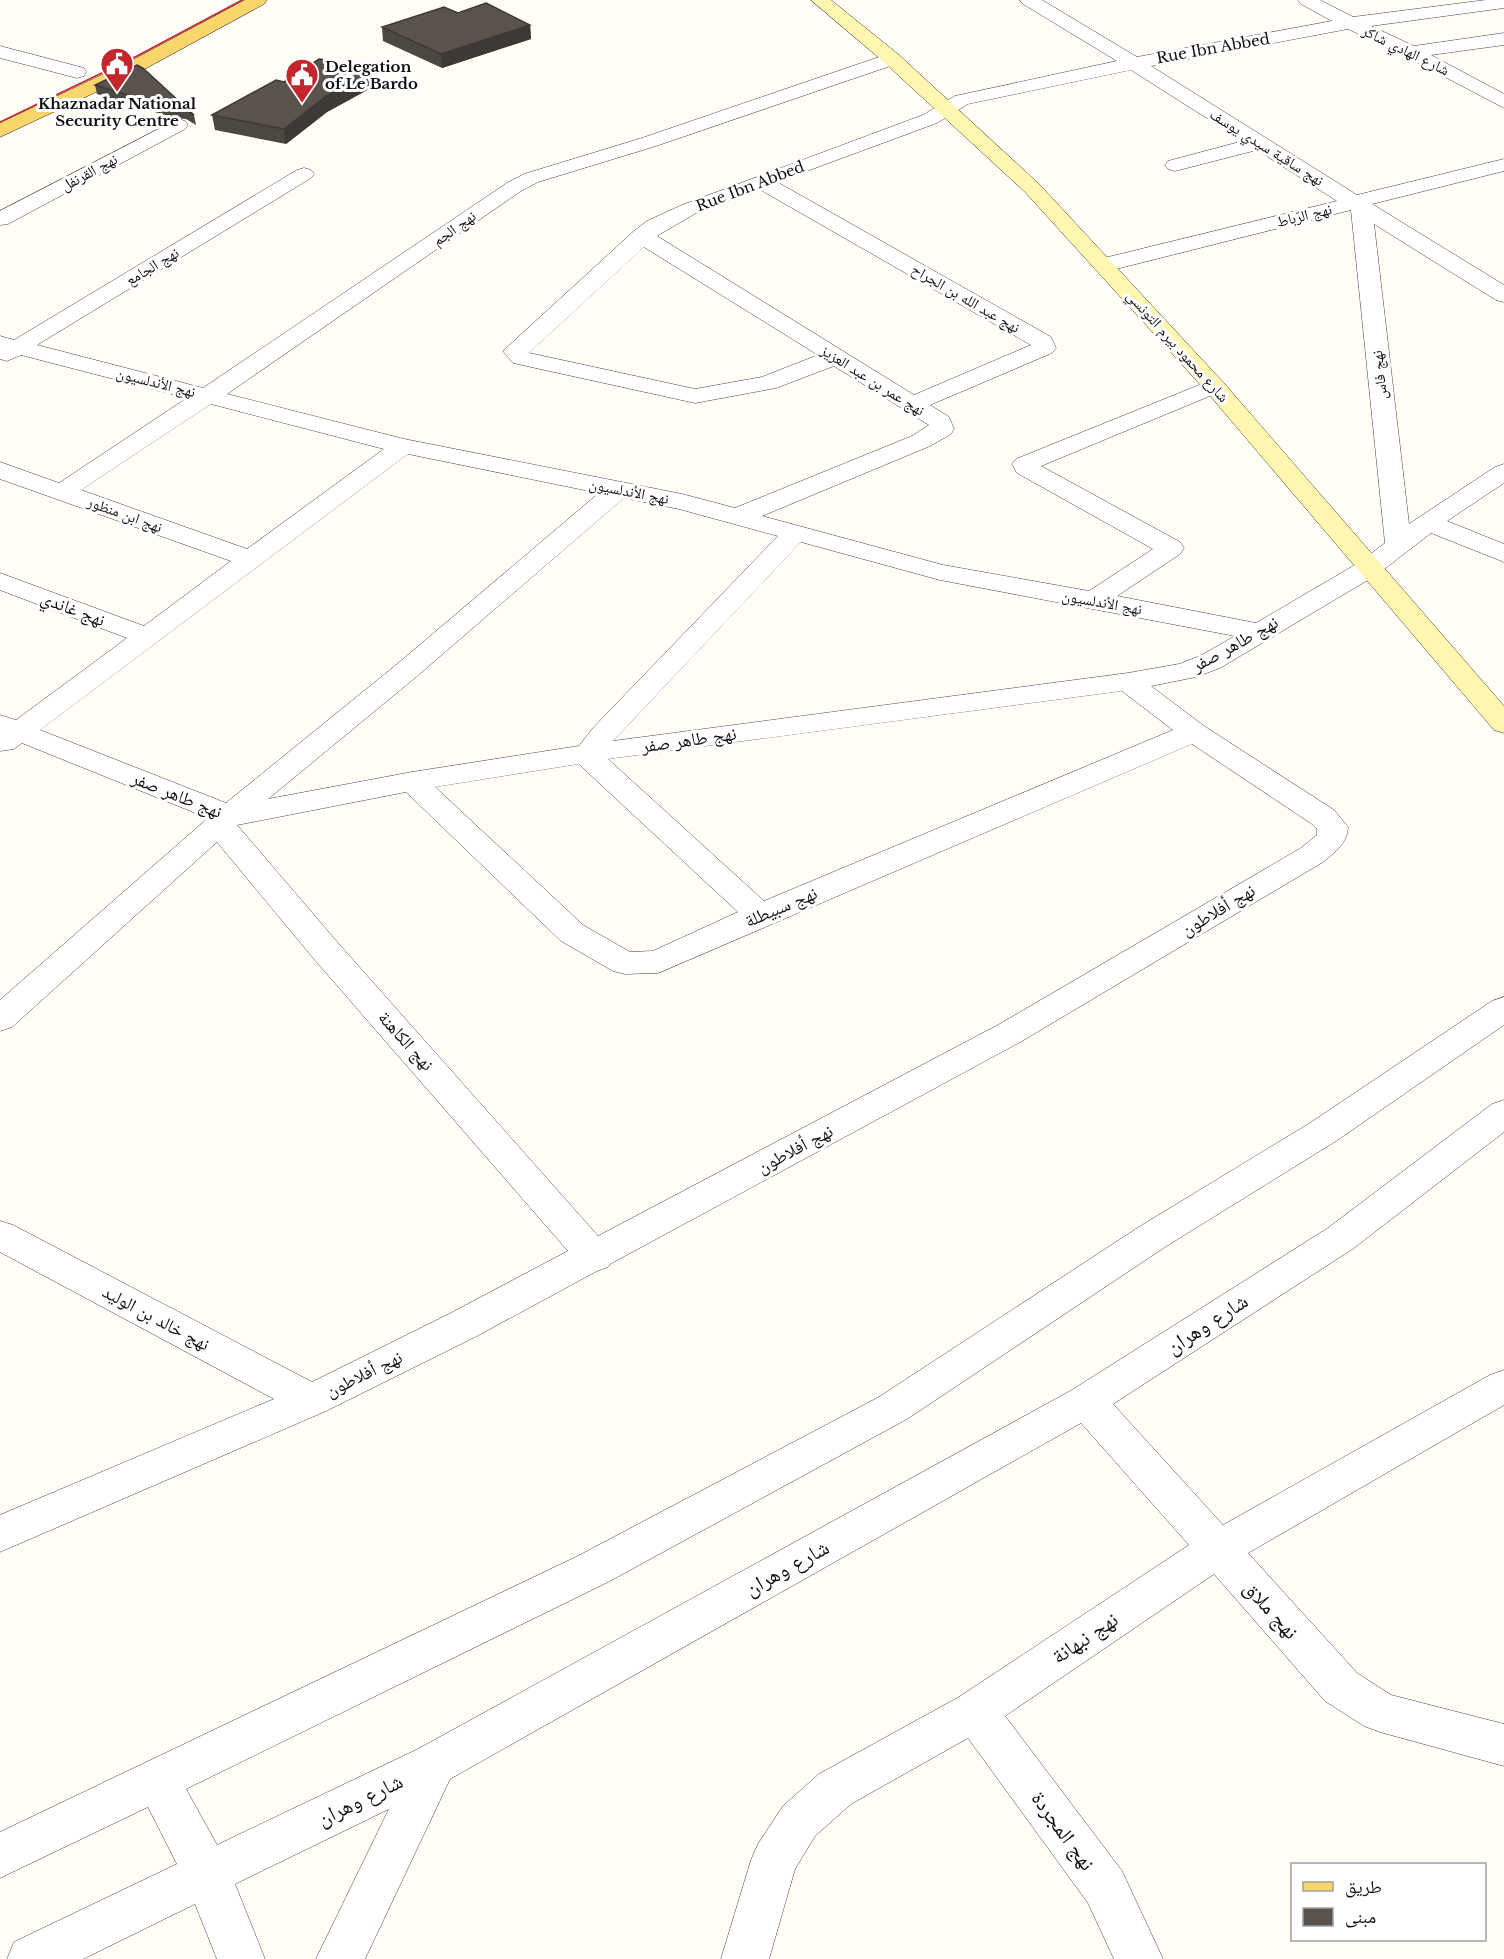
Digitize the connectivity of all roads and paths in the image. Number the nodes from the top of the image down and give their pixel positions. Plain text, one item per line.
1 (258, 0) edge
2 (820, 0) edge
3 (1029, 0) edge
4 (1307, 0) edge
5 (1499, 2) edge
6 (1350, 23) junction
7 (1504, 39) edge
8 (0, 52) edge
9 (1413, 52) junction
10 (892, 59) junction
11 (98, 61) dead end
12 (1135, 63) junction
13 (1472, 63) dead end
14 (1440, 67) junction
15 (77, 72) junction
16 (48, 86) dead end
17 (1504, 102) edge
18 (946, 110) junction
19 (178, 125) edge
20 (0, 131) edge
21 (1259, 143) junction
22 (1175, 165) dead end
23 (1504, 165) edge
24 (304, 174) dead end
25 (760, 181) junction
26 (1358, 204) junction
27 (0, 219) edge
28 (642, 236) junction
29 (1104, 265) junction
30 (1504, 295) edge
31 (6, 349) edge
32 (835, 357) junction
33 (1214, 386) junction
34 (209, 396) junction
35 (912, 404) junction
36 (403, 446) junction
37 (0, 470) edge
38 (1504, 472) edge
39 (619, 489) junction
40 (62, 492) junction
41 (739, 516) junction
42 (1428, 522) junction
43 (796, 532) junction
44 (1398, 544) junction
45 (1504, 554) edge
46 (249, 560) junction
47 (1369, 568) junction
48 (0, 581) edge
49 (1094, 600) junction
50 (1259, 632) junction
51 (146, 636) junction
52 (1128, 682) junction
53 (1504, 724) edge
54 (1194, 732) junction
55 (6, 734) edge
56 (589, 753) junction
57 (412, 781) junction
58 (225, 820) junction
59 (760, 915) junction
60 (1504, 1009) edge
61 (0, 1019) edge
62 (1504, 1113) edge
63 (0, 1235) edge
64 (595, 1257) junction
65 (1504, 1386) edge
66 (312, 1400) junction
67 (1086, 1401) junction
68 (0, 1534) edge
69 (1216, 1550) junction
70 (975, 1711) junction
71 (1504, 1745) edge
72 (434, 1764) junction
73 (157, 1779) junction
74 (0, 1856) edge
75 (207, 1874) junction
76 (31, 1959) edge
77 (241, 1959) edge
78 (340, 1959) edge
79 (745, 1959) edge
80 (1139, 1959) edge

1 - 20 main road
2 - 10 main road, شارع محمود بيرم التونسي
3 - 12 street, نهج ساقية سيدي يوسف
4 - 6 street, شارع الهادي شاكر
5 - 6 street, Rue Ibn Abbed
6 - 9 street, شارع الهادي شاكر
6 - 12 street, Rue Ibn Abbed
7 - 9 street
8 - 15 street
9 - 14 street, شارع الهادي شاكر
10 - 18 main road, شارع محمود بيرم التونسي
10 - 34 street, نهج الجم
11 - 15 main road
12 - 18 street, Rue Ibn Abbed
12 - 21 street, نهج ساقية سيدي يوسف
13 - 14 street
14 - 17 street, شارع الهادي شاكر
15 - 16 main road
18 - 25 street, Rue Ibn Abbed
18 - 29 main road, شارع محمود بيرم التونسي
19 - 27 street, نهج القرنفل
21 - 22 street
21 - 26 street, نهج ساقية سيدي يوسف
23 - 26 street, نهج الرّباط
24 - 31 street, نهج الجامع
25 - 28 street, Rue Ibn Abbed
25 - 35 street, نهج عبد الله بن الجراح
26 - 29 street, نهج الرّباط
26 - 30 street, نهج ساقية سيدي يوسف
26 - 44 street, نهج فاس
28 - 32 street, نهج عمر بن عبد العزيز
28 - 32 street, Rue Ibn Abbed
29 - 33 main road, شارع محمود بيرم التونسي
31 - 34 street, نهج الأندلسيون
32 - 35 street, نهج عمر بن عبد العزيز
33 - 47 main road, شارع محمود بيرم التونسي
33 - 49 street
34 - 36 street, نهج الأندلسيون
34 - 40 street, نهج الجم
35 - 41 street, نهج عمر بن عبد العزيز
36 - 39 street, نهج الأندلسيون
36 - 46 street
37 - 40 street, نهج ابن منظور
38 - 42 street, نهج طاهر صفر
39 - 41 street, نهج الأندلسيون
39 - 58 street
40 - 46 street, نهج ابن منظور
41 - 43 street, نهج الأندلسيون
42 - 44 street, نهج طاهر صفر
42 - 45 street
43 - 49 street, نهج الأندلسيون
43 - 56 street
44 - 47 street, نهج طاهر صفر
46 - 51 street
47 - 50 street, نهج طاهر صفر
47 - 53 main road, شارع محمود بيرم التونسي
48 - 51 street, نهج غاندي
49 - 50 street, نهج الأندلسيون
50 - 52 street, نهج طاهر صفر
51 - 55 street
52 - 54 street, نهج أفلاطون
52 - 56 street, نهج طاهر صفر
54 - 59 street, نهج سبيطلة
54 - 64 street, نهج أفلاطون
55 - 58 street, نهج طاهر صفر
56 - 57 street, نهج طاهر صفر
56 - 59 street
57 - 58 street, نهج طاهر صفر
57 - 59 street, نهج سبيطلة
58 - 61 street
58 - 64 street, نهج الكاهنة
60 - 73 street
62 - 67 street, شارع وهران
63 - 66 street, نهج خالد بن الوليد
64 - 66 street, نهج أفلاطون
65 - 69 street, نهج نبهانة
66 - 68 street, نهج أفلاطون
67 - 69 street, نهج ملاق
67 - 72 street, شارع وهران
69 - 70 street, نهج نبهانة
69 - 71 street, نهج ملاق
70 - 79 street, نهج نبهانة
70 - 80 street, نهج المجردة
72 - 75 street, شارع وهران
72 - 78 street
73 - 74 street
73 - 75 street
75 - 76 street, شارع وهران
75 - 77 street

